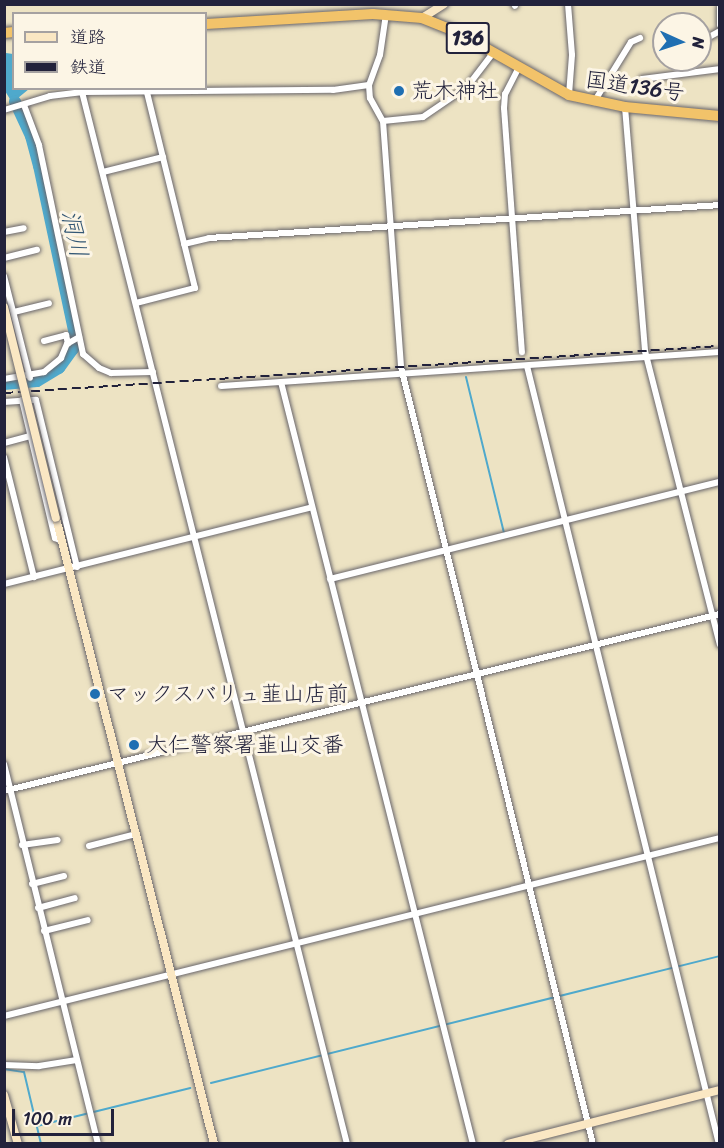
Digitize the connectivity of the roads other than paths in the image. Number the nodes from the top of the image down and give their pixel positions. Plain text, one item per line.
1 (444, 4) edge
2 (568, 4) edge
3 (720, 7) edge
4 (386, 14) junction
5 (422, 18) junction
6 (207, 24) edge
7 (720, 25) edge
8 (640, 38) dead end
9 (493, 53) junction
10 (518, 69) junction
11 (720, 69) edge
12 (642, 79) dead end
13 (369, 85) junction
14 (82, 90) edge
15 (147, 92) junction
16 (569, 95) junction
17 (594, 102) junction
18 (23, 105) junction
19 (625, 107) junction
20 (4, 111) edge
21 (720, 116) edge
22 (383, 121) junction
23 (163, 157) junction
24 (103, 172) junction
25 (720, 205) edge
26 (634, 211) junction
27 (512, 219) junction
28 (390, 227) junction
29 (24, 228) dead end
30 (4, 232) edge
31 (184, 244) junction
32 (37, 250) dead end
33 (4, 258) edge
34 (4, 276) edge
35 (49, 303) dead end
36 (136, 303) junction
37 (4, 307) edge
38 (14, 312) junction
39 (79, 337) junction
40 (44, 341) dead end
41 (69, 343) junction
42 (522, 352) dead end
43 (720, 352) edge
44 (647, 357) junction
45 (527, 366) junction
46 (153, 372) junction
47 (402, 374) junction
48 (30, 378) junction
49 (4, 379) edge
50 (281, 382) junction
51 (221, 386) dead end
52 (22, 400) junction
53 (4, 402) edge
54 (31, 436) junction
55 (4, 443) edge
56 (4, 457) edge
57 (720, 482) edge
58 (682, 491) junction
59 (312, 507) junction
60 (565, 521) junction
61 (196, 537) junction
62 (62, 541) junction
63 (447, 550) junction
64 (73, 568) junction
65 (34, 577) junction
66 (330, 579) junction
67 (4, 584) edge
68 (716, 615) edge
69 (595, 644) junction
70 (720, 645) edge
71 (477, 673) junction
72 (360, 702) junction
73 (243, 732) junction
74 (4, 764) edge
75 (118, 764) junction
76 (12, 790) junction
77 (4, 791) edge
78 (136, 834) junction
79 (720, 838) edge
80 (58, 840) dead end
81 (22, 845) junction
82 (89, 846) dead end
83 (647, 856) junction
84 (64, 876) dead end
85 (32, 884) junction
86 (531, 885) junction
87 (75, 898) dead end
88 (38, 908) junction
89 (415, 914) junction
90 (88, 920) dead end
91 (44, 931) junction
92 (297, 943) junction
93 (170, 975) junction
94 (62, 1002) junction
95 (4, 1016) edge
96 (77, 1060) junction
97 (4, 1065) edge
98 (720, 1090) edge
99 (707, 1094) junction
100 (4, 1095) edge
101 (587, 1124) junction
102 (18, 1143) edge
103 (98, 1143) edge
104 (214, 1143) edge
105 (347, 1143) edge
106 (473, 1143) edge
107 (508, 1143) edge
108 (593, 1143) edge
109 (719, 1143) edge

1 - 5 street
2 - 16 street
3 - 7 street
4 - 5 highway, 国道136号 / 136
4 - 6 highway, 国道136号 / 136
4 - 13 street
5 - 9 highway, 国道136号 / 136
8 - 17 street
9 - 10 highway, 国道136号 / 136
9 - 22 street
10 - 16 highway, 国道136号 / 136
10 - 27 street
11 - 12 street
13 - 15 street
13 - 22 street
14 - 15 street
14 - 18 street
14 - 24 street
15 - 23 street
16 - 17 highway, 国道136号 / 136
17 - 19 highway, 国道136号 / 136
18 - 20 street
18 - 39 street
19 - 21 highway, 国道136号 / 136
19 - 26 street
22 - 28 street
23 - 24 street
23 - 31 street
24 - 36 street
25 - 26 street
26 - 27 street
26 - 44 street
27 - 28 street
27 - 42 street
28 - 31 street
28 - 47 street
29 - 30 street
31 - 36 street
32 - 33 street
34 - 38 street
35 - 38 street
36 - 46 street
37 - 62 street, bridge
38 - 48 street
39 - 41 street
39 - 46 street
40 - 41 street
41 - 48 street
43 - 44 street
44 - 45 street
44 - 58 street
45 - 47 street
45 - 60 street
46 - 61 street
47 - 50 street
47 - 63 street
48 - 49 street
50 - 51 street
50 - 59 street
52 - 53 street
52 - 54 street
52 - 64 street
54 - 55 street
54 - 62 street
56 - 65 street
57 - 58 street
58 - 60 street
58 - 68 street
59 - 61 street
59 - 66 street
60 - 63 street
60 - 69 street
61 - 64 street
61 - 73 street
62 - 64 street
63 - 66 street
63 - 71 street
64 - 65 street
64 - 75 street
65 - 67 street
66 - 72 street
68 - 69 street
68 - 70 street
69 - 71 street
69 - 83 street
71 - 72 street
71 - 86 street
72 - 73 street
72 - 89 street
73 - 75 street
73 - 92 street
74 - 76 street
75 - 76 street
75 - 78 street
76 - 77 street
76 - 81 street
78 - 82 street
78 - 93 street
79 - 83 street
80 - 81 street
81 - 85 street
83 - 86 street
83 - 99 street
84 - 85 street
85 - 88 street
86 - 89 street
86 - 101 street
87 - 88 street
88 - 91 street
89 - 92 street
89 - 106 street
90 - 91 street
91 - 94 street
92 - 93 street
92 - 105 street
93 - 94 street
93 - 104 street
94 - 95 street
94 - 96 street
96 - 97 street
96 - 103 street
98 - 99 street
99 - 101 street
99 - 109 street
100 - 102 street
101 - 107 street
101 - 108 street

